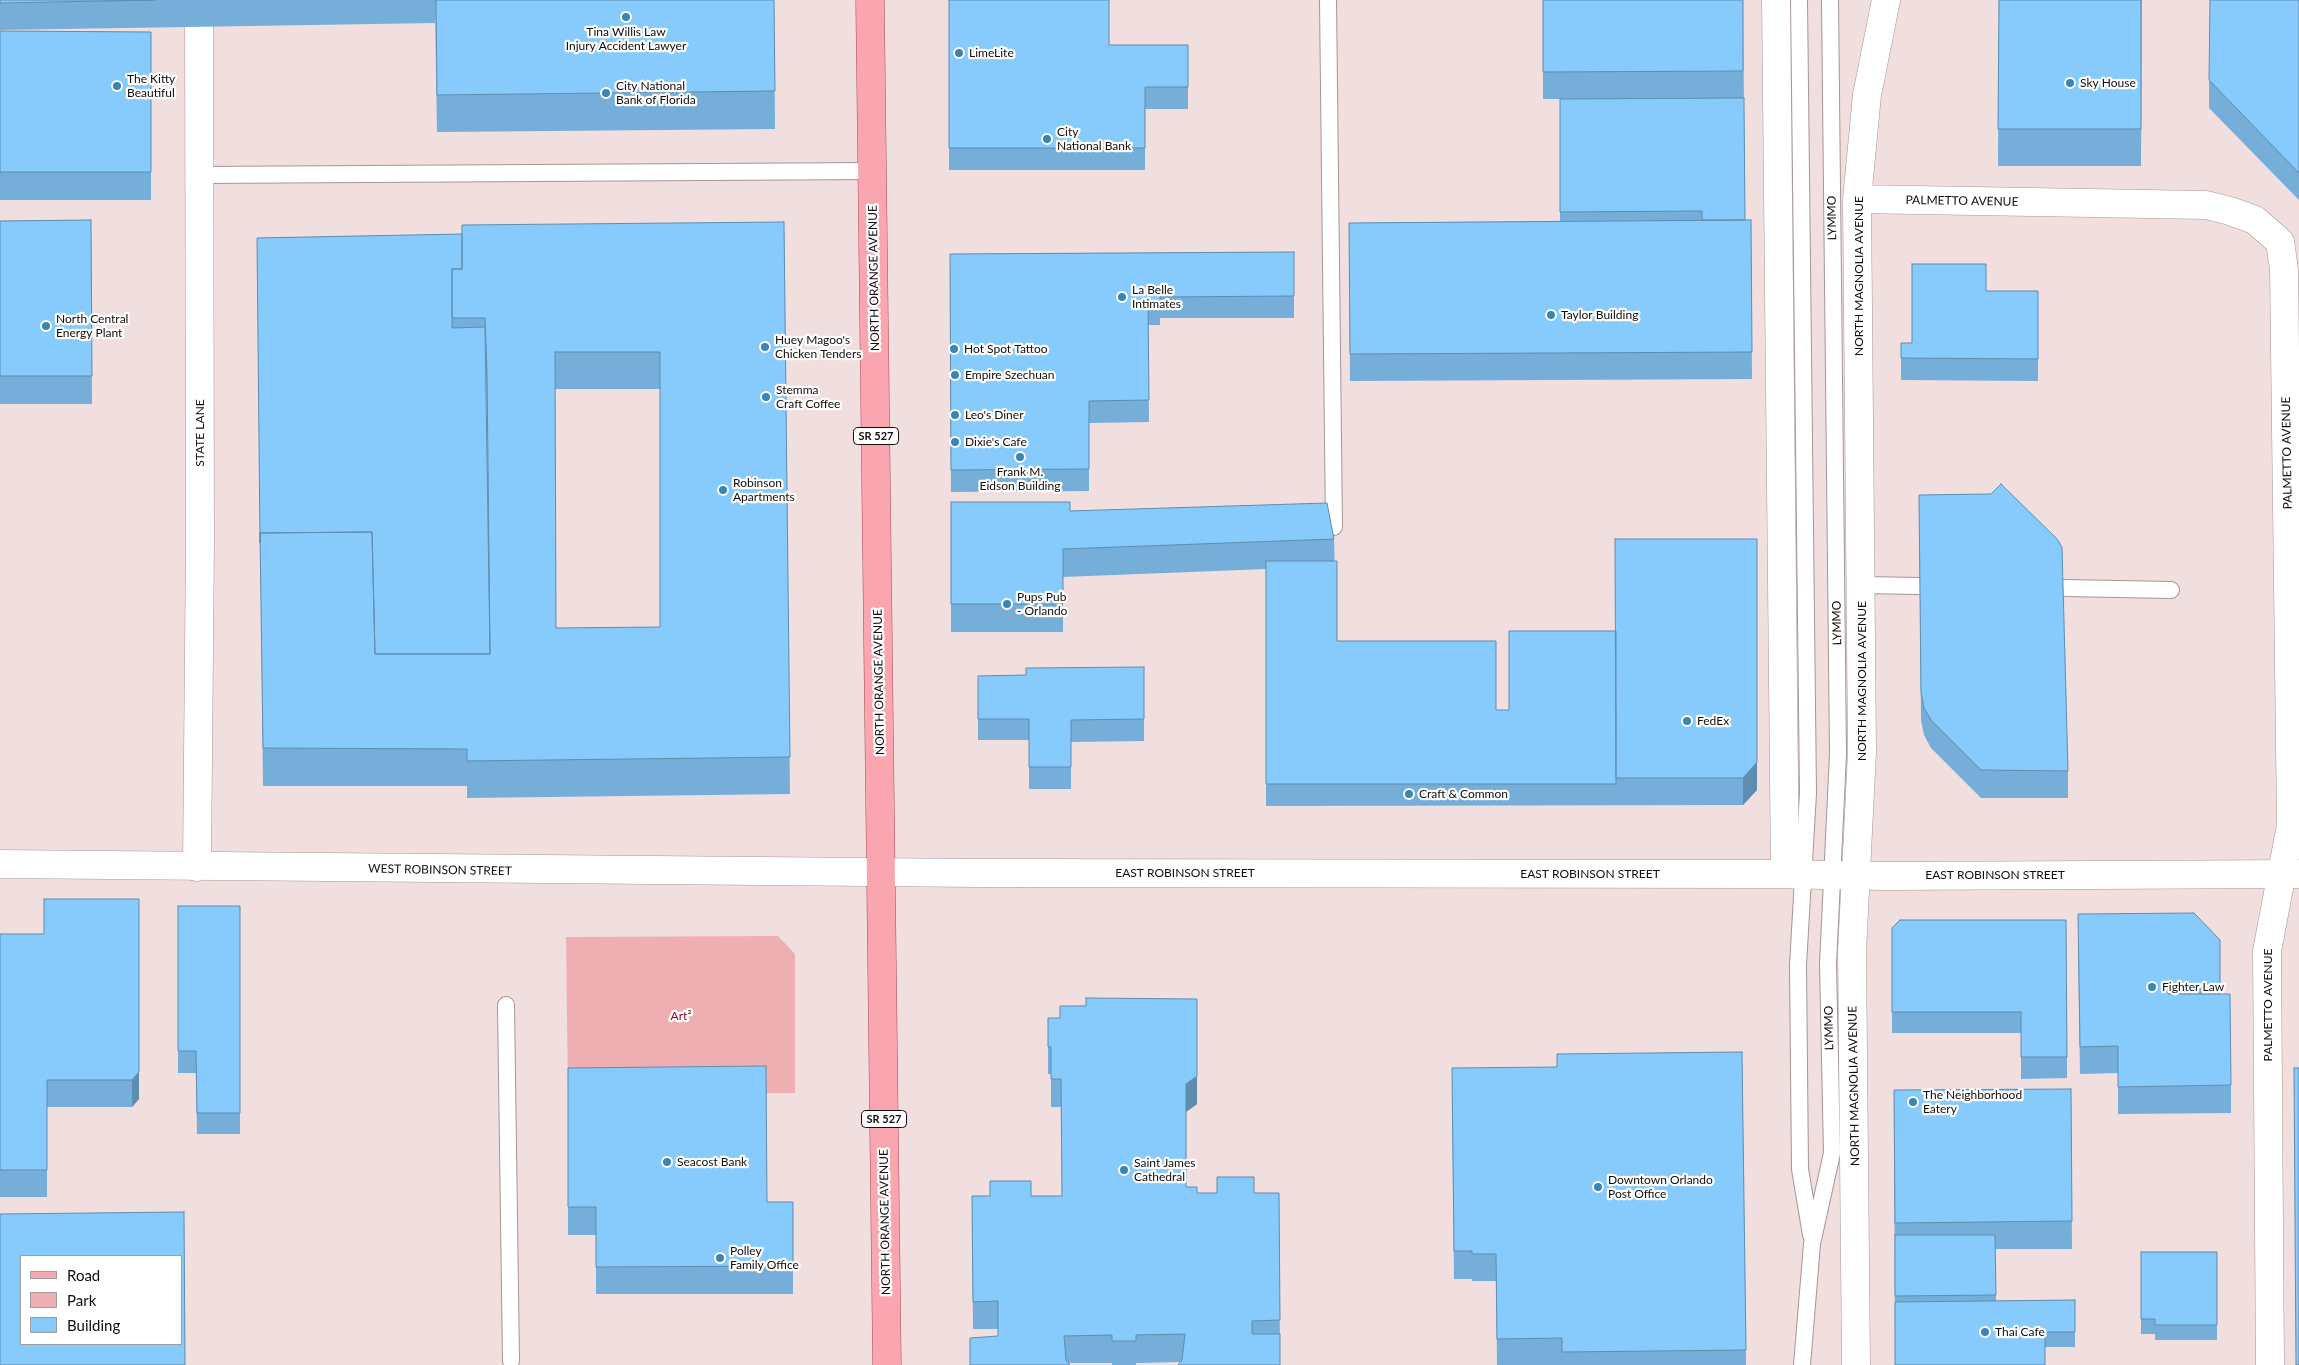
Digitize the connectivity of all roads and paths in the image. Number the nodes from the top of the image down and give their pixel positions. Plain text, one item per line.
1 (199, 0) edge
2 (870, 0) edge
3 (1328, 0) edge
4 (1776, 0) edge
5 (1799, 0) edge
6 (1830, 0) edge
7 (1886, 0) edge
8 (873, 170) junction
9 (199, 175) junction
10 (1857, 199) junction
11 (1334, 527) edge
12 (1862, 585) junction
13 (1919, 586) edge
14 (2064, 588) edge
15 (2170, 590) dead end
16 (0, 864) edge
17 (197, 867) junction
18 (881, 872) junction
19 (1794, 874) junction
20 (2290, 874) edge
21 (1844, 875) junction
22 (506, 1005) dead end
23 (1812, 1244) junction
24 (511, 1361) dead end
25 (887, 1365) edge
26 (1802, 1365) edge
27 (1856, 1365) edge
28 (2270, 1365) edge

1 - 9 street, STATE LANE
2 - 8 main road, NORTH ORANGE AVENUE / SR 527
3 - 11 lane
4 - 19 street
5 - 19 lane, LYMMO
6 - 21 lane, LYMMO
7 - 10 street, NORTH MAGNOLIA AVENUE
8 - 9 lane
8 - 18 main road, NORTH ORANGE AVENUE / SR 527
9 - 17 street, STATE LANE
10 - 12 street, NORTH MAGNOLIA AVENUE
10 - 20 street, PALMETTO AVENUE
12 - 13 lane
12 - 21 street, NORTH MAGNOLIA AVENUE
14 - 15 lane
16 - 17 street, WEST ROBINSON STREET
17 - 18 street, WEST ROBINSON STREET
18 - 19 street, EAST ROBINSON STREET
18 - 25 main road, NORTH ORANGE AVENUE / SR 527
19 - 21 street, EAST ROBINSON STREET
19 - 23 lane, LYMMO
20 - 21 street, EAST ROBINSON STREET
20 - 28 street, PALMETTO AVENUE
21 - 23 lane, LYMMO
21 - 27 street, NORTH MAGNOLIA AVENUE
22 - 24 lane
23 - 26 lane, LYMMO

